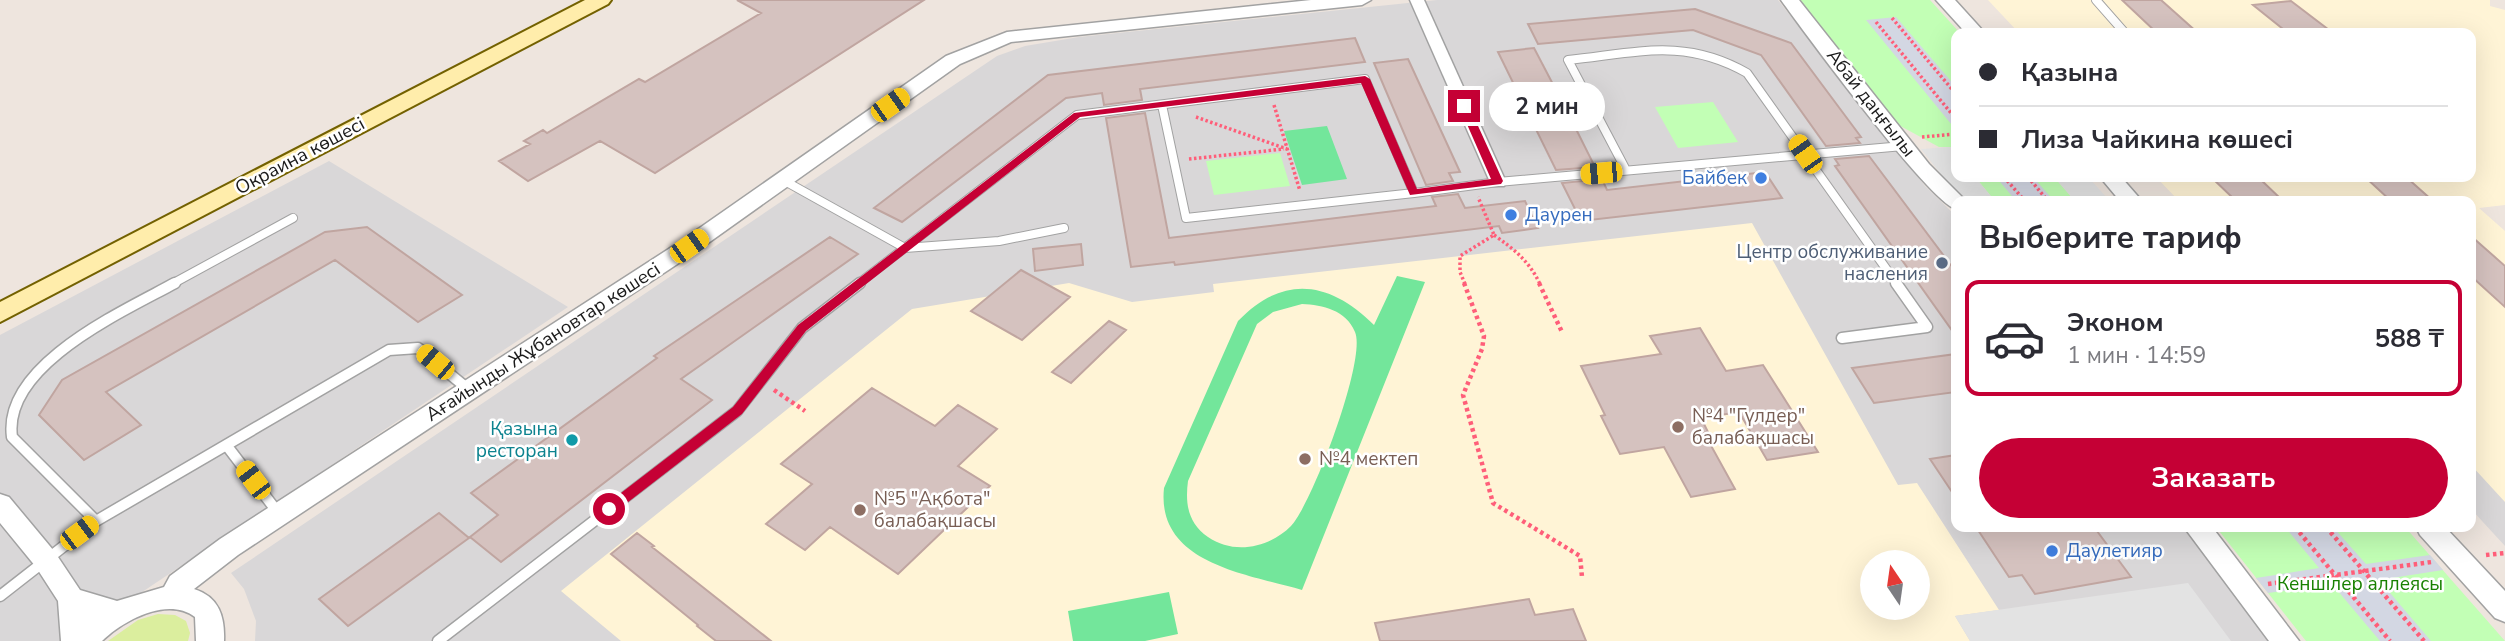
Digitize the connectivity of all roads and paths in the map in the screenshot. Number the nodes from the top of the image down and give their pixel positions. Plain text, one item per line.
1 (601, 0) edge
2 (1362, 0) edge
3 (1416, 0) edge
4 (1790, 0) edge
5 (1945, 0) edge
6 (2096, 0) edge
7 (1892, 18) dead end
8 (1876, 22) dead end
9 (1971, 28) edge
10 (2121, 28) edge
11 (1951, 87) edge
12 (1270, 91) junction
13 (1162, 105) junction
14 (1951, 113) edge
15 (1903, 146) junction
16 (1287, 149) junction
17 (1805, 154) junction
18 (1174, 160) junction
19 (1626, 170) junction
20 (783, 180) junction
21 (1498, 181) junction
22 (2008, 182) edge
23 (2032, 182) edge
24 (2115, 182) edge
25 (1473, 185) junction
26 (1413, 193) junction
27 (2021, 196) edge
28 (2044, 196) edge
29 (2127, 196) edge
30 (1951, 197) edge
31 (1304, 205) junction
32 (293, 218) dead end
33 (1064, 228) dead end
34 (1494, 235) junction
35 (905, 248) junction
36 (0, 313) edge
37 (1562, 332) dead end
38 (1842, 338) dead end
39 (761, 380) junction
40 (469, 390) junction
41 (806, 411) dead end
42 (227, 446) junction
43 (0, 504) edge
44 (279, 514) junction
45 (96, 521) junction
46 (2201, 532) edge
47 (2299, 532) edge
48 (2330, 532) edge
49 (2434, 532) edge
50 (2505, 553) edge
51 (45, 559) junction
52 (2458, 559) junction
53 (2364, 571) junction
54 (2335, 575) junction
55 (1582, 577) dead end
56 (2243, 587) junction
57 (0, 596) edge
58 (172, 597) junction
59 (71, 599) junction
60 (2505, 610) edge
61 (119, 613) junction
62 (75, 641) edge
63 (84, 641) edge
64 (210, 641) edge
65 (438, 641) edge
66 (2285, 641) edge
67 (2390, 641) edge
68 (2424, 641) edge

1 - 36 main road, Окраина көшесі
2 - 20 street, Ағайынды Жұбановтар көшесі
3 - 21 street
4 - 15 street, Абай даңғылы
5 - 9 street
6 - 10 lane
7 - 11 path
8 - 14 path
12 - 13 lane
12 - 16 path
12 - 26 lane
13 - 16 path
13 - 18 lane
13 - 35 lane
15 - 17 lane
15 - 30 street, Абай даңғылы
16 - 18 path
16 - 31 path
17 - 19 lane
17 - 19 lane
17 - 38 lane
18 - 31 lane
19 - 21 lane
20 - 35 lane
20 - 40 street, Ағайынды Жұбановтар көшесі
21 - 25 lane
22 - 27 path
23 - 28 path
24 - 29 street
25 - 26 lane
25 - 34 path
26 - 31 lane
32 - 45 lane
33 - 35 lane
34 - 37 path
34 - 55 path
35 - 39 lane
39 - 41 path
39 - 65 lane
40 - 42 lane
40 - 44 street, Ағайынды Жұбановтар көшесі
42 - 44 lane
42 - 45 lane
43 - 51 street
44 - 58 street, Ағайынды Жұбановтар көшесі
45 - 51 lane
46 - 56 street
47 - 54 path
48 - 53 path
49 - 52 street
50 - 52 path
51 - 57 lane
51 - 59 street
52 - 53 path
52 - 60 street
53 - 54 path
53 - 68 path
54 - 56 path
54 - 67 path
56 - 66 street
58 - 61 street
58 - 64 street
59 - 61 street
59 - 62 street
61 - 63 street

